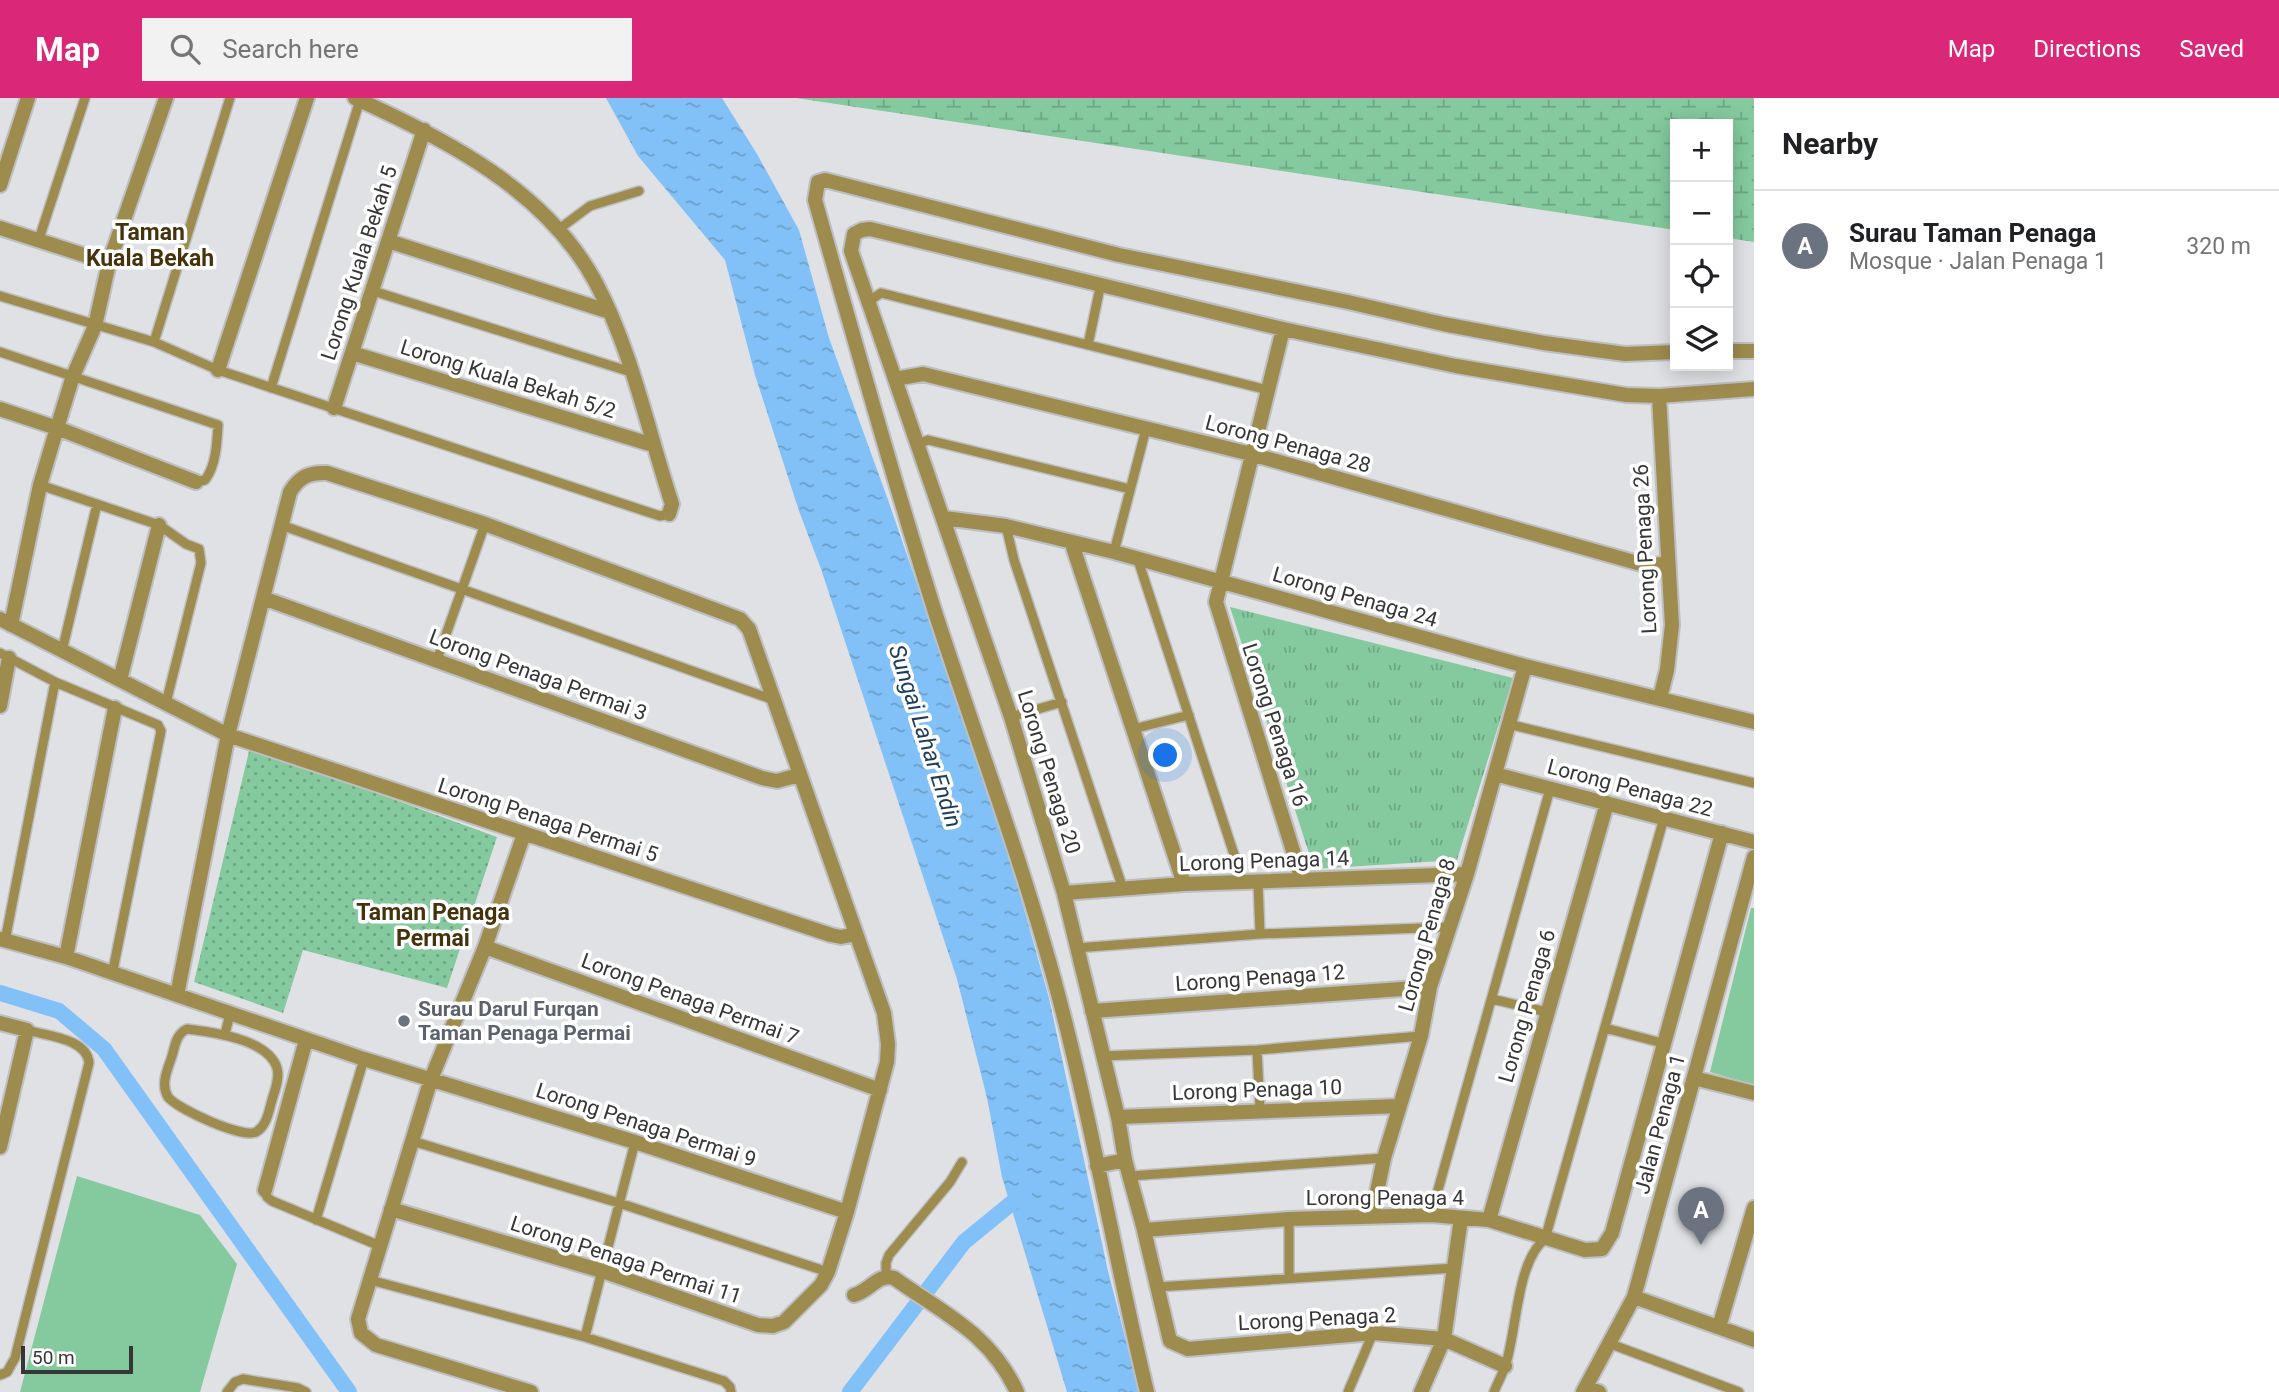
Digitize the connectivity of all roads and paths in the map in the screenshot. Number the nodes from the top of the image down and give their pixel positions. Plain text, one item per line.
1 (28, 98) edge
2 (85, 98) edge
3 (166, 98) edge
4 (230, 98) edge
5 (307, 98) edge
6 (358, 99) edge
7 (424, 130) junction
8 (0, 185) edge
9 (639, 191) dead end
10 (0, 228) edge
11 (559, 229) junction
12 (39, 239) junction
13 (388, 241) junction
14 (109, 263) junction
15 (1101, 283) junction
16 (373, 291) junction
17 (0, 296) edge
18 (869, 301) junction
19 (610, 312) junction
20 (95, 326) junction
21 (1283, 328) junction
22 (154, 342) junction
23 (1088, 345) junction
24 (1733, 351) edge
25 (1754, 351) edge
26 (0, 352) edge
27 (1670, 352) edge
28 (352, 353) junction
29 (218, 370) junction
30 (631, 372) junction
31 (73, 376) junction
32 (895, 379) junction
33 (271, 388) junction
34 (1754, 389) edge
35 (1268, 390) junction
36 (1659, 396) junction
37 (334, 408) junction
38 (0, 409) edge
39 (57, 428) junction
40 (1146, 429) junction
41 (918, 444) junction
42 (653, 445) junction
43 (1251, 454) junction
44 (195, 482) joint
45 (40, 485) junction
46 (1130, 489) junction
47 (97, 504) junction
48 (669, 514) joint
49 (944, 518) junction
50 (485, 524) junction
51 (159, 525) junction
52 (281, 525) junction
53 (1006, 526) junction
54 (1072, 544) junction
55 (1114, 552) junction
56 (1138, 560) junction
57 (1668, 563) junction
58 (1220, 581) junction
59 (464, 590) junction
60 (263, 598) junction
61 (6, 622) edge
62 (62, 651) junction
63 (5, 656) edge
64 (437, 660) junction
65 (1525, 666) junction
66 (120, 680) junction
67 (55, 682) junction
68 (1660, 698) junction
69 (774, 700) junction
70 (166, 702) junction
71 (1062, 702) junction
72 (0, 706) edge
73 (115, 708) junction
74 (1189, 715) junction
75 (1011, 717) junction
76 (1754, 722) edge
77 (1508, 724) junction
78 (1133, 729) junction
79 (228, 734) junction
80 (1494, 774) junction
81 (799, 775) junction
82 (1754, 783) edge
83 (1550, 789) junction
84 (1607, 803) junction
85 (1664, 818) junction
86 (524, 834) junction
87 (1722, 834) junction
88 (1754, 842) edge
89 (1754, 858) edge
90 (1467, 874) junction
91 (1302, 880) junction
92 (1250, 882) junction
93 (1184, 884) junction
94 (1123, 889) junction
95 (1064, 893) junction
96 (1749, 899) edge
97 (1449, 927) junction
98 (1260, 933) junction
99 (856, 934) junction
100 (3, 940) edge
101 (485, 947) junction
102 (1076, 948) junction
103 (66, 957) junction
104 (112, 975) junction
105 (1430, 987) junction
106 (177, 995) junction
107 (1492, 999) junction
108 (1092, 1011) junction
109 (1546, 1012) junction
110 (230, 1014) junction
111 (0, 1023) edge
112 (1605, 1028) junction
113 (27, 1030) junction
114 (225, 1034) junction
115 (1421, 1036) junction
116 (306, 1040) junction
117 (1665, 1044) junction
118 (1257, 1050) junction
119 (1102, 1056) junction
120 (363, 1059) junction
121 (1695, 1078) junction
122 (431, 1079) junction
123 (880, 1090) junction
124 (1754, 1093) edge
125 (1399, 1106) junction
126 (1260, 1110) junction
127 (1118, 1117) junction
128 (412, 1141) junction
129 (635, 1142) junction
130 (0, 1147) edge
131 (1384, 1158) junction
132 (1125, 1160) junction
133 (962, 1162) dead end
134 (1097, 1166) junction
135 (1130, 1176) junction
136 (265, 1189) joint
137 (620, 1203) junction
138 (1754, 1208) edge
139 (391, 1209) junction
140 (847, 1212) junction
141 (1431, 1215) junction
142 (1372, 1216) junction
143 (1461, 1218) junction
144 (1289, 1219) junction
145 (316, 1220) junction
146 (1489, 1220) junction
147 (1144, 1230) junction
148 (1612, 1233) joint
149 (1545, 1239) junction
150 (380, 1246) junction
151 (1455, 1268) junction
152 (602, 1271) junction
153 (828, 1272) junction
154 (886, 1275) junction
155 (1289, 1278) junction
156 (370, 1280) junction
157 (1157, 1287) junction
158 (854, 1295) dead end
159 (1634, 1297) junction
160 (1719, 1326) junction
161 (1373, 1333) junction
162 (585, 1337) junction
163 (1444, 1339) junction
164 (1754, 1340) edge
165 (1170, 1341) joint
166 (1608, 1343) junction
167 (1505, 1366) junction
168 (0, 1375) edge
169 (1589, 1390) edge
170 (228, 1392) edge
171 (306, 1392) edge
172 (531, 1392) edge
173 (731, 1392) edge
174 (1017, 1392) edge
175 (1147, 1392) edge
176 (1349, 1392) edge
177 (1421, 1392) edge
178 (1494, 1392) edge
179 (1739, 1392) edge

1 - 8 street
2 - 12 lane
3 - 14 street
4 - 22 lane
5 - 29 street
6 - 7 street
6 - 33 lane
7 - 11 street
7 - 13 street, Lorong Kuala Bekah 5
9 - 11 lane
10 - 12 street
11 - 19 street
12 - 14 street
13 - 16 street, Lorong Kuala Bekah 5
13 - 19 street
14 - 20 street
15 - 18 street, Lorong Penaga 20
15 - 21 street
15 - 23 lane
16 - 28 street, Lorong Kuala Bekah 5
16 - 30 lane
17 - 20 lane
18 - 23 lane
18 - 32 street, Lorong Penaga 20
19 - 30 street
20 - 22 lane
20 - 31 street
21 - 35 street, Lorong Penaga 16
21 - 36 street
22 - 29 lane
23 - 35 lane
24 - 25 street
26 - 31 lane
27 - 134 street
28 - 37 street, Lorong Kuala Bekah 5
28 - 42 street, Lorong Kuala Bekah 5/2
29 - 33 lane
30 - 42 street
31 - 39 street
31 - 44 lane
32 - 40 street, Lorong Penaga 28
32 - 41 street, Lorong Penaga 20
33 - 37 lane
34 - 36 street
35 - 43 street, Lorong Penaga 16
36 - 57 street, Lorong Penaga 26
37 - 48 lane
38 - 39 street
39 - 44 street
39 - 45 street
40 - 43 street, Lorong Penaga 28
40 - 46 lane
41 - 46 lane
41 - 49 street, Lorong Penaga 20
42 - 48 street
43 - 57 street, Lorong Penaga 28
43 - 58 street, Lorong Penaga 16
45 - 47 lane
45 - 61 street
46 - 55 lane
47 - 51 lane
47 - 62 lane
49 - 53 street, Lorong Penaga 24
49 - 75 street, Lorong Penaga 20
50 - 52 street, Lorong Penaga Permai 11
50 - 59 lane
50 - 69 street, Lorong Penaga Permai 11
51 - 66 street
51 - 70 lane
52 - 59 lane
52 - 60 street, Lorong Penaga Permai 11
53 - 54 street, Lorong Penaga 24
53 - 71 lane
54 - 55 street, Lorong Penaga 24
54 - 78 street
55 - 56 street, Lorong Penaga 24
56 - 58 street, Lorong Penaga 24
56 - 74 lane
57 - 68 street, Lorong Penaga 26
58 - 65 street, Lorong Penaga 24
58 - 91 street, Lorong Penaga 16
59 - 64 lane
59 - 69 lane
60 - 64 street, Lorong Penaga Permai 3
60 - 79 street, Lorong Penaga Permai 11
61 - 62 street, Lorong Penaga Permai 5
62 - 66 street, Lorong Penaga Permai 5
63 - 67 lane
63 - 72 street
64 - 81 street, Lorong Penaga Permai 3
65 - 68 street, Lorong Penaga 24
65 - 77 street, Lorong Penaga 8
66 - 70 street, Lorong Penaga Permai 5
67 - 73 lane
67 - 100 lane
68 - 76 street, Lorong Penaga 24
69 - 81 street, Lorong Penaga Permai 11
70 - 79 street, Lorong Penaga Permai 5
71 - 75 lane
71 - 94 lane
73 - 103 street
73 - 104 lane
74 - 78 lane
74 - 92 lane
75 - 95 street, Lorong Penaga 20
77 - 80 street, Lorong Penaga 8
77 - 82 lane
78 - 93 street
79 - 86 street, Lorong Penaga Permai 5
79 - 106 street, Lorong Penaga Permai 11
80 - 83 street, Lorong Penaga 22
80 - 90 street, Lorong Penaga 8
81 - 99 street, Lorong Penaga Permai 11
83 - 84 street, Lorong Penaga 22
83 - 107 lane
84 - 85 street, Lorong Penaga 22
84 - 109 street, Lorong Penaga 6
85 - 87 street, Lorong Penaga 22
85 - 112 lane
86 - 99 street, Lorong Penaga Permai 5
86 - 101 street
87 - 88 street, Lorong Penaga 22
87 - 117 street, Jalan Penaga 1
89 - 96 street, Jalan Penaga 1
90 - 91 street, Lorong Penaga 14
90 - 97 street, Lorong Penaga 8
91 - 92 street, Lorong Penaga 14
92 - 93 street, Lorong Penaga 14
92 - 98 lane
93 - 94 street, Lorong Penaga 14
94 - 95 street, Lorong Penaga 14
95 - 102 street, Lorong Penaga 20
96 - 121 street, Jalan Penaga 1
97 - 98 lane
97 - 105 street, Lorong Penaga 8
98 - 102 lane
99 - 123 street, Lorong Penaga Permai 11
100 - 103 street, Lorong Penaga Permai 9
101 - 122 street
101 - 123 street, Lorong Penaga Permai 7
102 - 108 street, Lorong Penaga 20
103 - 104 street, Lorong Penaga Permai 9
104 - 106 street, Lorong Penaga Permai 9
105 - 108 street, Lorong Penaga 12
105 - 115 street, Lorong Penaga 8
106 - 110 street, Lorong Penaga Permai 9
107 - 109 lane
107 - 141 lane
108 - 119 street, Lorong Penaga 20
109 - 146 street, Lorong Penaga 6
110 - 114 lane
110 - 116 street, Lorong Penaga Permai 9
111 - 113 street
112 - 117 lane
112 - 149 lane
113 - 130 street
113 - 168 lane
114 - 114 lane
115 - 118 lane
115 - 125 street, Lorong Penaga 8
116 - 120 street, Lorong Penaga Permai 9
116 - 136 street
117 - 148 street, Jalan Penaga 1
118 - 119 lane
118 - 126 lane
119 - 127 street, Lorong Penaga 20
120 - 122 street, Lorong Penaga Permai 9
120 - 145 lane
121 - 124 street
121 - 159 street, Jalan Penaga 1
122 - 128 street
122 - 129 street, Lorong Penaga Permai 9
123 - 140 street, Lorong Penaga Permai 11
125 - 126 street, Lorong Penaga 10
125 - 131 street, Lorong Penaga 8
126 - 127 street, Lorong Penaga 10
127 - 132 street, Lorong Penaga 20
128 - 137 lane
128 - 139 street
129 - 137 lane
129 - 140 street, Lorong Penaga Permai 9
131 - 135 lane
131 - 142 street, Lorong Penaga 8
132 - 134 street
132 - 135 street, Lorong Penaga 20
133 - 154 lane
134 - 175 street
135 - 147 street, Lorong Penaga 20
136 - 145 lane
137 - 152 lane
137 - 153 lane
138 - 160 street
139 - 150 street
139 - 152 street, Lorong Penaga Permai 11
140 - 153 street, Lorong Penaga Permai 11
141 - 142 street, Lorong Penaga 4
141 - 143 street, Lorong Penaga 4
142 - 144 street, Lorong Penaga 4
143 - 146 street, Lorong Penaga 4
143 - 151 street
144 - 147 street, Lorong Penaga 4
144 - 155 lane
145 - 150 lane
146 - 149 street, Lorong Penaga 4
147 - 157 street, Lorong Penaga 20
148 - 149 street, Lorong Penaga 4
149 - 167 lane
150 - 156 street
151 - 155 lane
151 - 163 street
152 - 153 street, Lorong Penaga Permai 11
152 - 162 lane
154 - 158 street
154 - 174 street
155 - 157 lane
156 - 162 lane
156 - 172 street
157 - 165 street, Lorong Penaga 20
159 - 160 street
159 - 166 street, Jalan Penaga 1
160 - 164 street
161 - 163 street, Lorong Penaga 2
161 - 165 street, Lorong Penaga 2
161 - 176 lane
162 - 173 lane
163 - 167 street, Lorong Penaga 2
163 - 177 street
166 - 169 street, Jalan Penaga 1
166 - 179 lane
167 - 178 lane
170 - 171 lane

